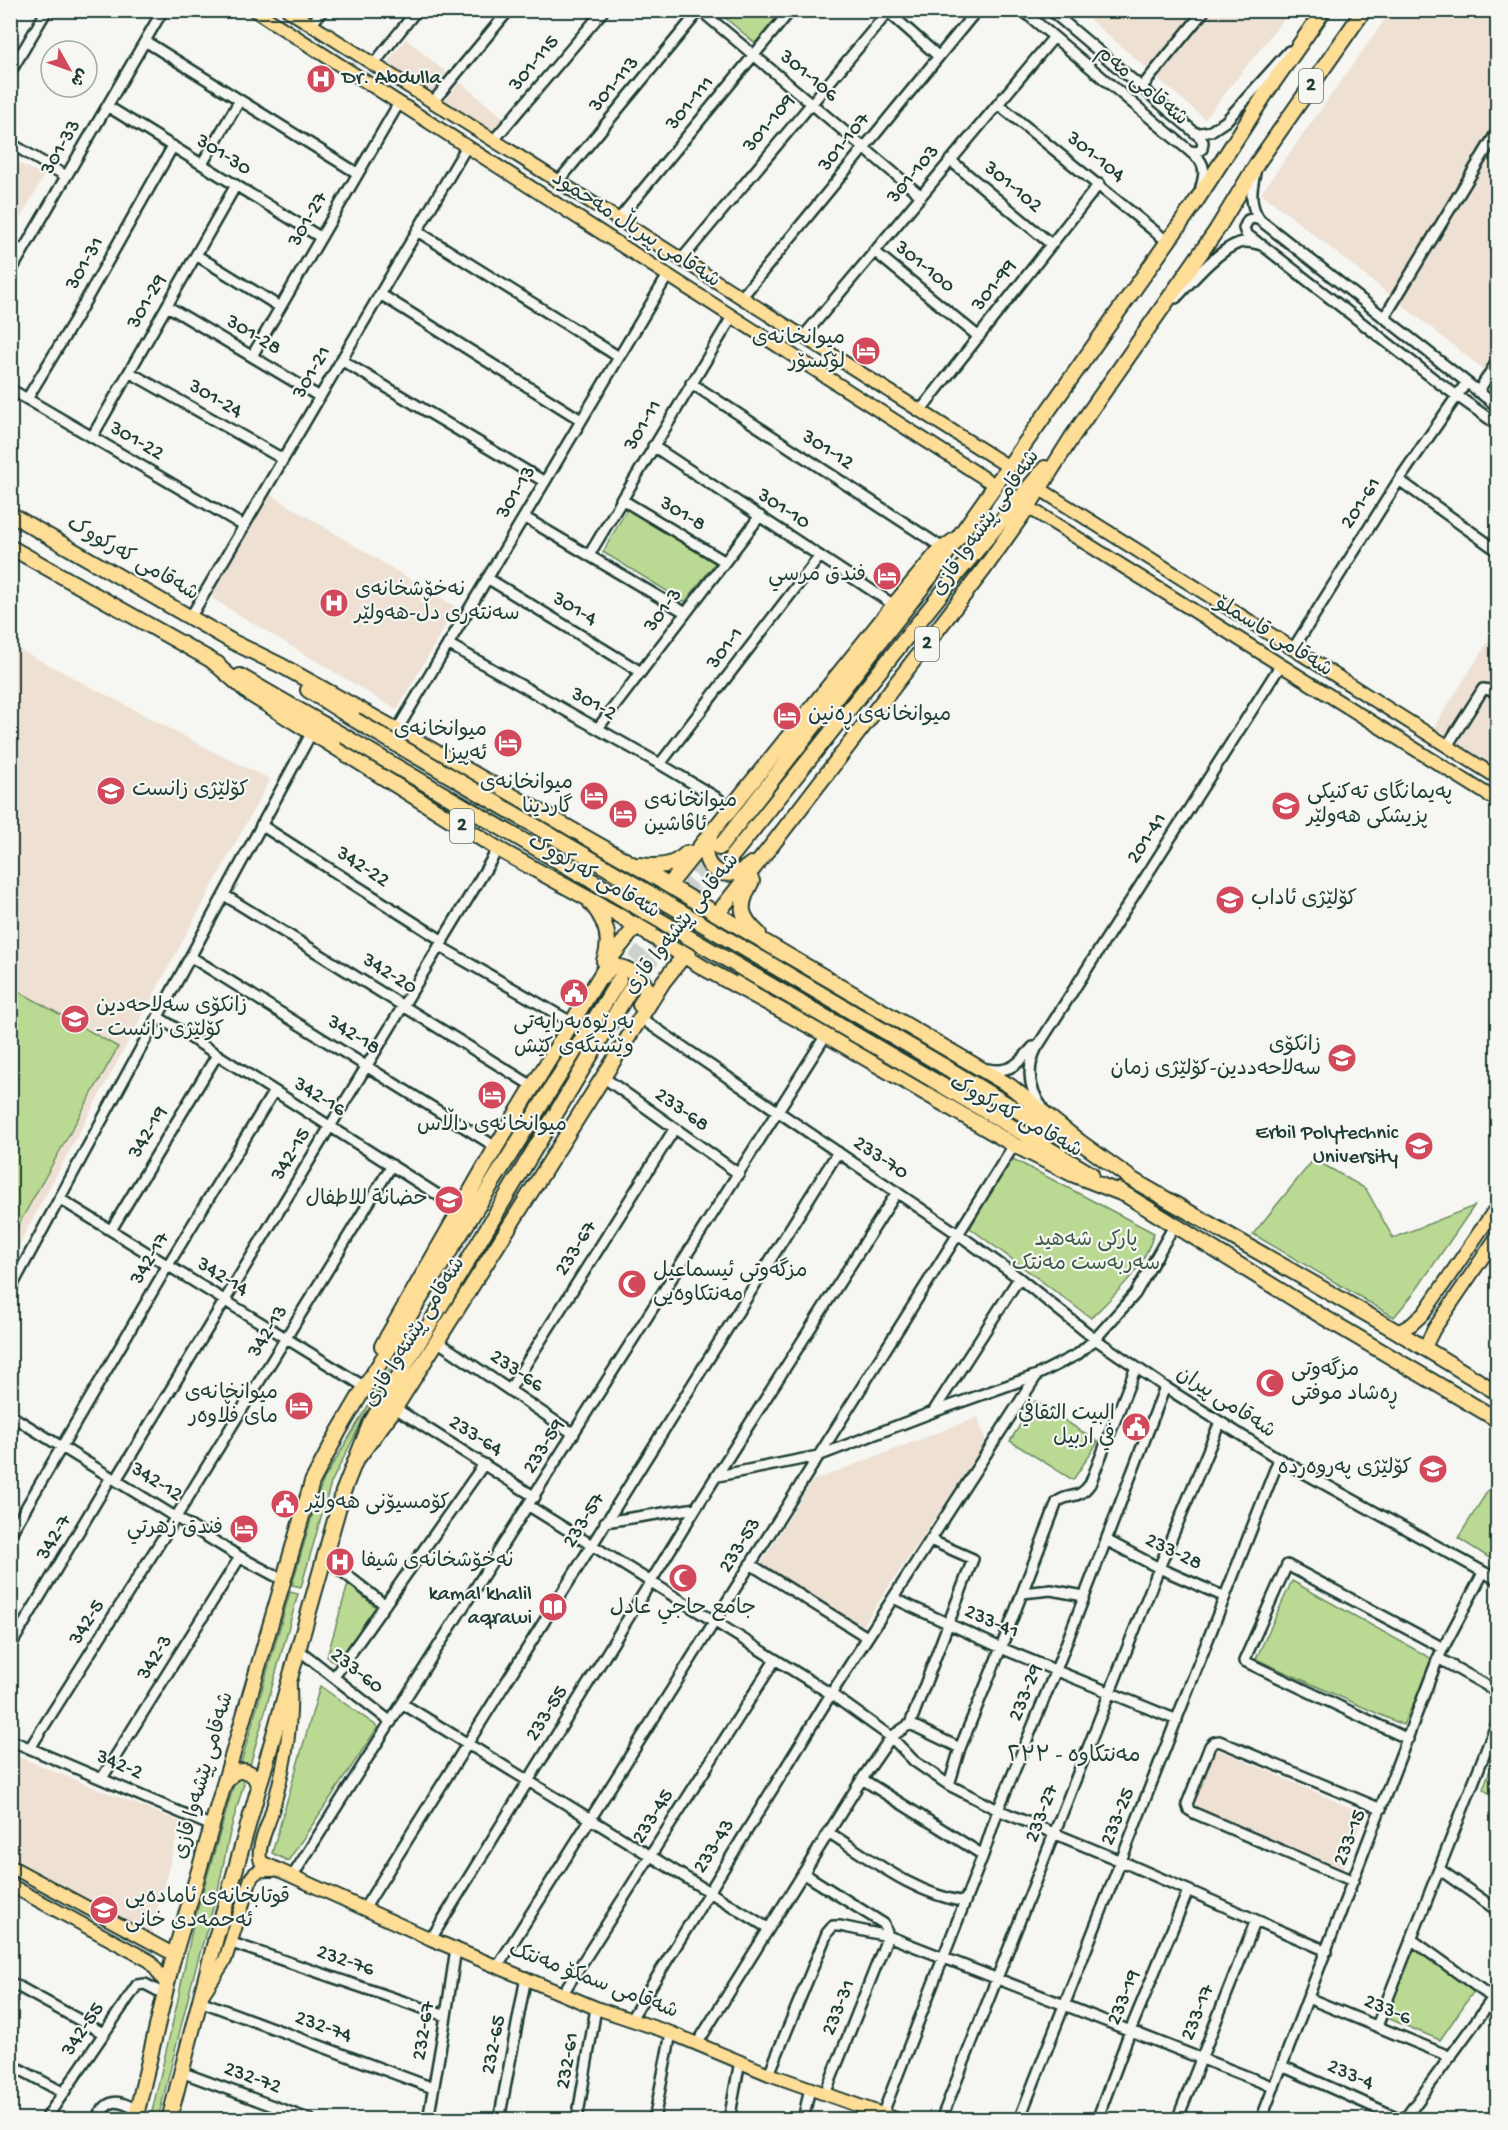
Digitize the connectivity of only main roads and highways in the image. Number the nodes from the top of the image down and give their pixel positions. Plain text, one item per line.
1 (254, 10) edge
2 (288, 10) edge
3 (1324, 10) edge
4 (1364, 10) edge
5 (278, 26) junction
6 (1072, 437) junction
7 (966, 439) junction
8 (953, 458) junction
9 (1009, 467) junction
10 (995, 485) junction
11 (1040, 489) junction
12 (1028, 507) junction
13 (10, 514) edge
14 (956, 539) junction
15 (1120, 540) junction
16 (10, 547) edge
17 (1109, 558) junction
18 (233, 642) junction
19 (212, 660) junction
20 (1409, 722) junction
21 (1397, 740) junction
22 (1497, 778) edge
23 (1497, 801) edge
24 (725, 803) junction
25 (709, 833) junction
26 (587, 838) junction
27 (772, 845) junction
28 (719, 848) tunnel mouth
29 (732, 856) tunnel mouth
30 (634, 865) junction
31 (564, 885) junction
32 (669, 889) junction
33 (584, 897) junction
34 (709, 915) junction
35 (676, 920) junction
36 (642, 925) junction
37 (774, 946) junction
38 (682, 951) junction
39 (801, 963) junction
40 (704, 968) junction
41 (619, 980) tunnel mouth
42 (663, 982) junction
43 (594, 984) junction
44 (631, 988) tunnel mouth
45 (755, 996) junction
46 (585, 999) junction
47 (605, 1073) junction
48 (1133, 1180) junction
49 (1126, 1195) junction
50 (1497, 1205) edge
51 (1497, 1235) edge
52 (1419, 1318) junction
53 (1434, 1329) junction
54 (1398, 1332) junction
55 (1424, 1349) junction
56 (365, 1387) junction
57 (1497, 1393) edge
58 (1497, 1420) edge
59 (357, 1459) junction
60 (290, 1684) junction
61 (224, 1786) junction
62 (258, 1793) junction
63 (10, 1866) edge
64 (278, 1871) junction
65 (10, 1885) edge
66 (175, 1954) junction
67 (165, 1990) junction
68 (200, 1999) junction
69 (136, 2115) edge
70 (1497, 2116) edge
71 (892, 2117) edge
72 (169, 2120) edge
73 (1495, 2120) edge

1 - 5 main road, شەقامی پیرباڵ مەحمود
2 - 5 main road
2 - 7 main road, شەقامی پیرباڵ مەحمود
3 - 9 highway, شەقامی پێشەوا قازی / 2
4 - 6 highway, شەقامی پێشەوا قازی / 2
5 - 8 main road, شەقامی پیرباڵ مەحمود
6 - 11 highway, شەقامی پێشەوا قازی / 2
6 - 29 highway, شەقامی پێشەوا قازی
7 - 8 main road
7 - 9 main road, شەقامی پیرباڵ مەحمود
8 - 10 main road, شەقامی پیرباڵ مەحمود
9 - 10 highway, شەقامی پێشەوا قازی / 2
10 - 14 highway, شەقامی پێشەوا قازی / 2
11 - 12 highway, شەقامی پێشەوا قازی / 2
11 - 15 main road, شەقامی قاسملۆ
12 - 17 main road, شەقامی قاسملۆ
12 - 27 highway, شەقامی پێشەوا قازی / 2
13 - 18 highway, شەقامی کەرکووک / 2
14 - 24 highway, شەقامی پێشەوا قازی / 2
14 - 28 highway, شەقامی پێشەوا قازی
15 - 17 main road
15 - 20 main road, شەقامی قاسملۆ
16 - 19 highway, شەقامی کەرکووک / 2
17 - 21 main road, شەقامی قاسملۆ
18 - 26 highway, شەقامی کەرکووک / 2
18 - 48 highway, شەقامی کەرکووک, bridge
19 - 31 highway, شەقامی کەرکووک / 2
19 - 49 highway, شەقامی کەرکووک, bridge
20 - 21 main road
20 - 22 main road, شەقامی قاسملۆ
21 - 23 main road, شەقامی قاسملۆ
24 - 25 highway, شەقامی پێشەوا قازی / 2
24 - 27 highway
25 - 30 highway, 2
25 - 32 highway, شەقامی پێشەوا قازی
26 - 30 highway, شەقامی کەرکووک / 2
26 - 31 highway
27 - 34 highway, شەقامی پێشەوا قازی / 2
27 - 37 highway
30 - 32 highway, شەقامی کەرکووک
31 - 33 highway, شەقامی کەرکووک / 2
32 - 34 highway, شەقامی کەرکووک
32 - 35 highway
32 - 36 highway, شەقامی پێشەوا قازی
33 - 36 highway, شەقامی کەرکووک / 2
33 - 43 highway
34 - 35 highway
34 - 37 highway, شەقامی کەرکووک
34 - 38 highway, شەقامی پێشەوا قازی
35 - 36 highway, 2
35 - 38 highway
36 - 38 highway, شەقامی کەرکووک
36 - 43 highway, شەقامی پێشەوا قازی
37 - 39 highway, شەقامی کەرکووک
38 - 40 highway
38 - 42 highway
39 - 45 highway
39 - 48 highway, شەقامی کەرکووک
40 - 42 highway
40 - 45 highway, شەقامی کەرکووک
41 - 56 highway, شەقامی پێشەوا قازی
42 - 47 highway, شەقامی پێشەوا قازی
43 - 46 highway, شەقامی پێشەوا قازی
44 - 59 highway, شەقامی پێشەوا قازی
45 - 49 highway, شەقامی کەرکووک
46 - 47 highway
46 - 56 highway, شەقامی پێشەوا قازی
47 - 59 highway, شەقامی پێشەوا قازی
48 - 54 highway, شەقامی کەرکووک
49 - 58 highway, شەقامی کەرکووک
50 - 52 main road
51 - 53 main road
52 - 53 main road
52 - 54 main road
53 - 55 main road
54 - 55 highway, شەقامی کەرکووک
55 - 57 highway, شەقامی کەرکووک
56 - 61 highway, شەقامی پێشەوا قازی
59 - 60 highway, شەقامی پێشەوا قازی
60 - 62 highway, شەقامی پێشەوا قازی
60 - 64 main road, شەقامی سمکۆ مەنتک
61 - 62 highway
61 - 66 highway, شەقامی پێشەوا قازی
62 - 68 highway, شەقامی پێشەوا قازی
63 - 66 main road
64 - 68 main road
64 - 71 main road, شەقامی سمکۆ مەنتک
65 - 67 main road
66 - 67 highway, شەقامی پێشەوا قازی
67 - 69 highway, شەقامی پێشەوا قازی
68 - 72 highway, شەقامی پێشەوا قازی
70 - 73 main road

